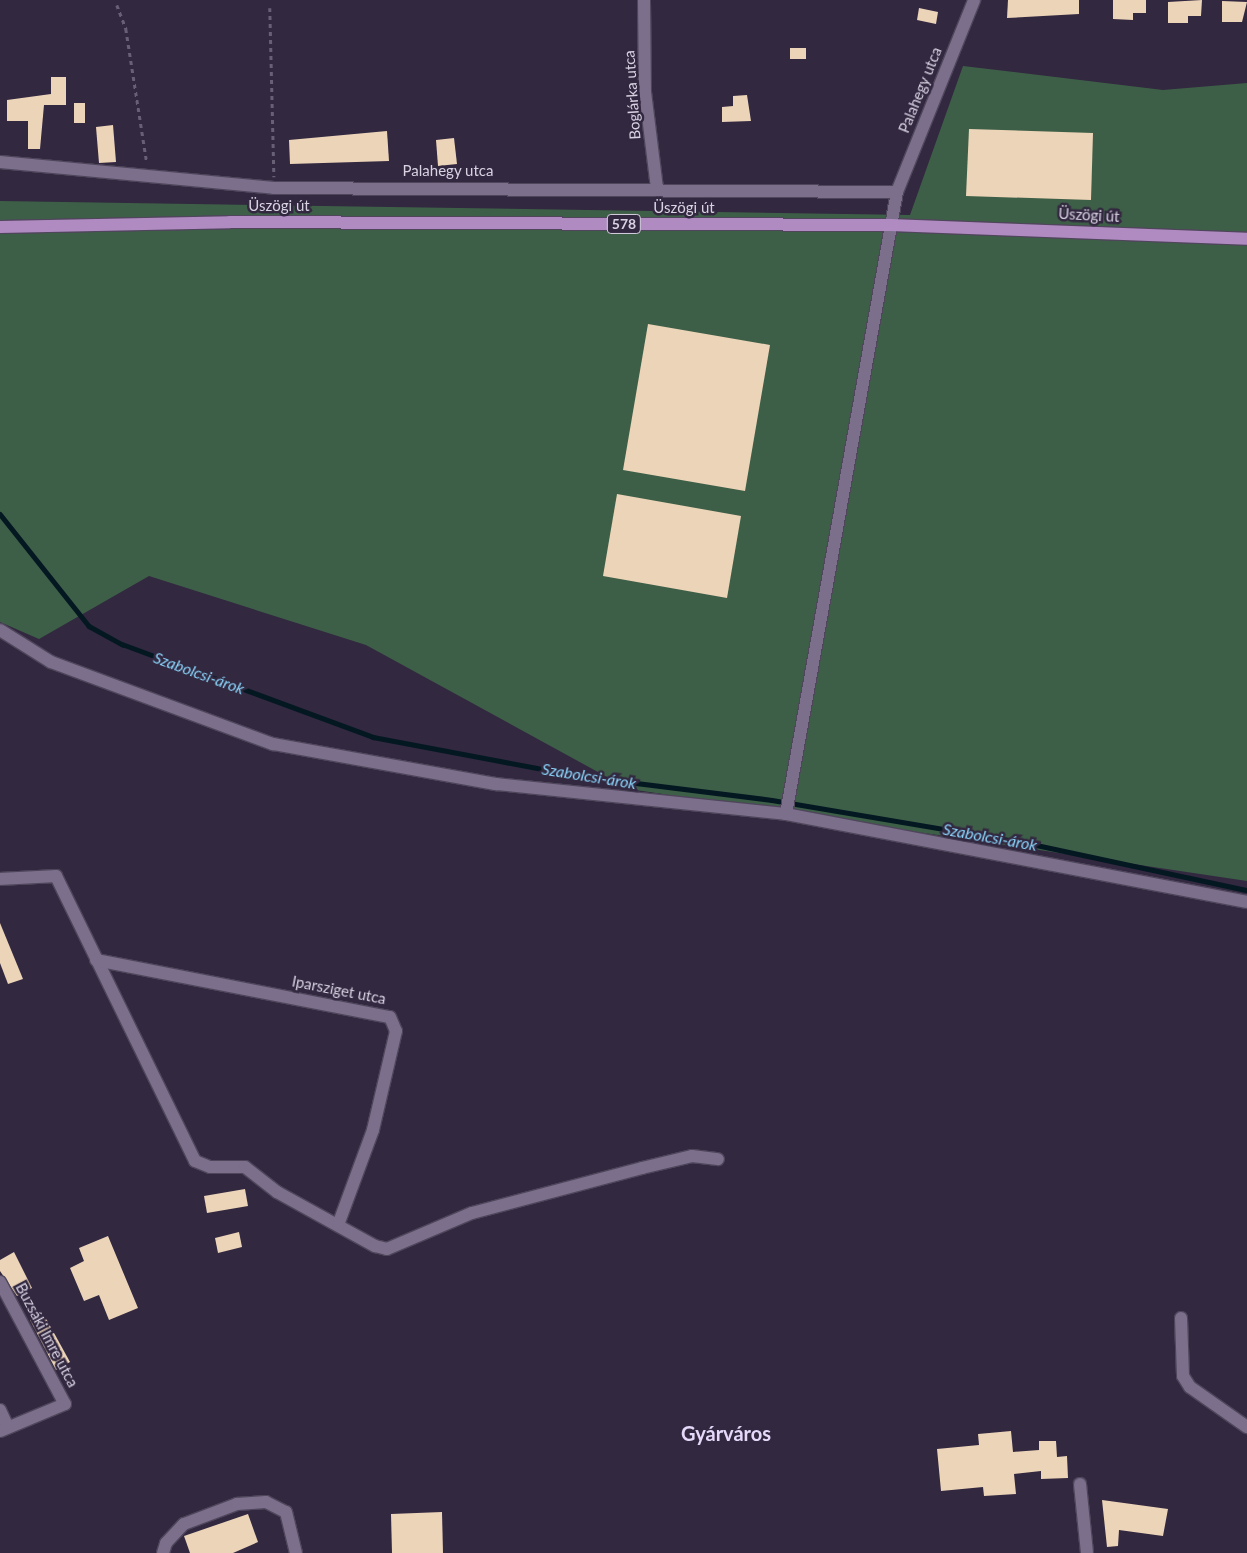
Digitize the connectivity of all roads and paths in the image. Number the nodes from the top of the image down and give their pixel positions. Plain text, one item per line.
1 (644, 0) edge
2 (974, 0) edge
3 (117, 5) dead end
4 (270, 8) dead end
5 (0, 162) edge
6 (149, 176) junction
7 (274, 188) junction
8 (657, 188) junction
9 (897, 192) junction
10 (890, 225) junction
11 (0, 227) edge
12 (1247, 239) edge
13 (0, 630) edge
14 (787, 807) junction
15 (6, 879) edge
16 (1247, 902) edge
17 (96, 960) junction
18 (718, 1159) dead end
19 (338, 1225) junction
20 (0, 1282) edge
21 (1180, 1318) dead end
22 (0, 1410) edge
23 (1247, 1427) edge
24 (4, 1429) edge
25 (1080, 1484) dead end
26 (163, 1553) edge
27 (296, 1553) edge
28 (1087, 1553) edge

1 - 8 street, Boglárka utca
2 - 9 street, Palahegy utca
3 - 6 path
4 - 7 path
5 - 6 street, Palahegy utca
6 - 7 street, Palahegy utca
7 - 8 street, Palahegy utca
8 - 9 street, Palahegy utca
9 - 10 street, Palahegy utca
10 - 11 main road, Üszögi út / 578
10 - 12 main road, Üszögi út / 578
10 - 14 street, Palahegy utca
13 - 14 street
14 - 16 street
15 - 17 street
17 - 19 street
17 - 19 street, Iparsziget utca
18 - 19 street
20 - 24 street, Buzsáki Imre utca
21 - 23 street
22 - 24 street
25 - 28 street
26 - 27 street

